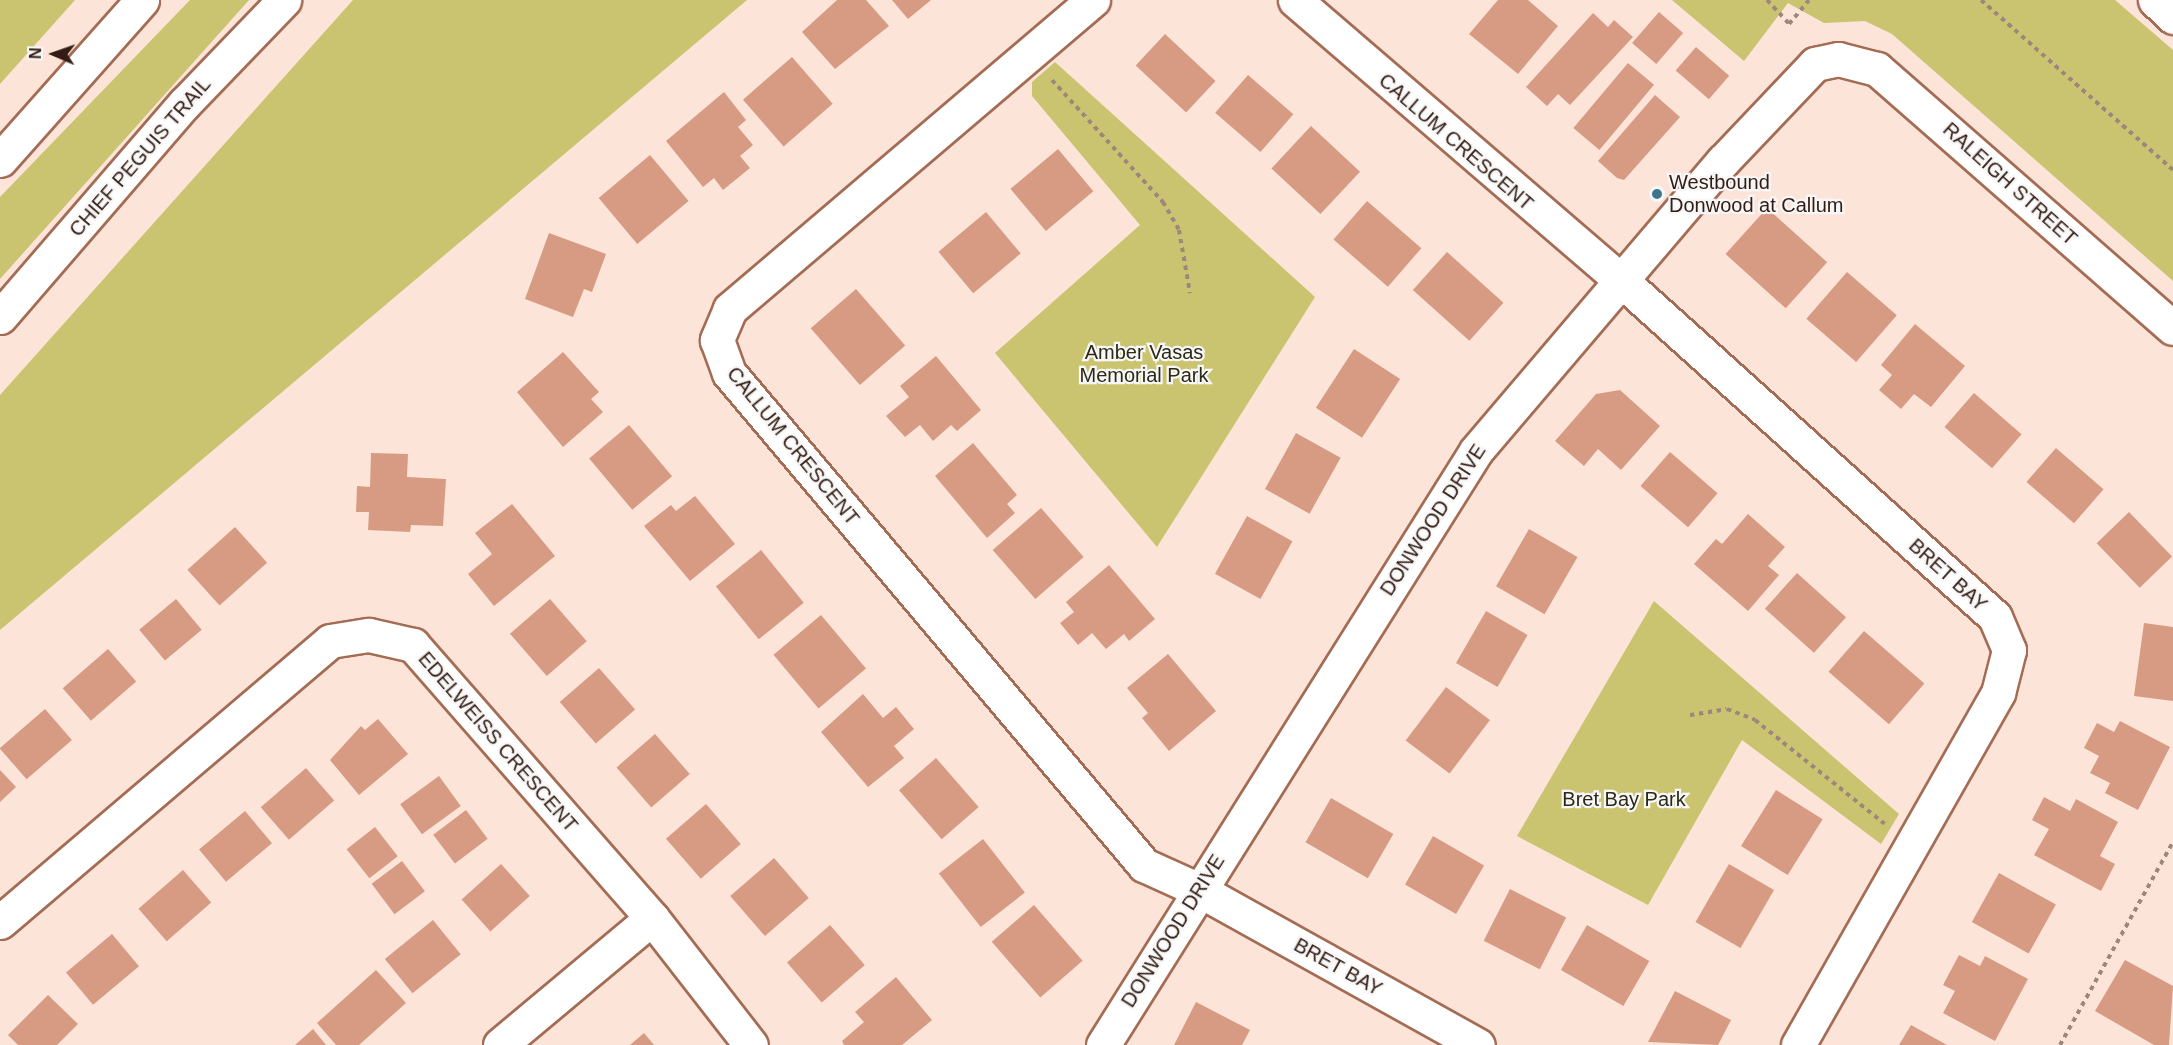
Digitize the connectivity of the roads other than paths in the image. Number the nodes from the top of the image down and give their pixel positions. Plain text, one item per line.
1 (142, 0) edge
2 (284, 0) edge
3 (1093, 0) edge
4 (1295, 0) edge
5 (1838, 59) joint
6 (0, 160) edge
7 (1621, 280) junction
8 (0, 317) edge
9 (2173, 328) edge
10 (1198, 890) junction
11 (652, 918) junction
12 (0, 922) edge
13 (500, 1045) edge
14 (751, 1045) edge
15 (1103, 1045) edge
16 (1478, 1045) edge
17 (1798, 1045) edge

1 - 6 street
2 - 8 street, CHIEF PEGUIS TRAIL
3 - 10 street, CALLUM CRESCENT
4 - 7 street, CALLUM CRESCENT
5 - 7 street, DONWOOD DRIVE
5 - 9 street, RALEIGH STREET
7 - 10 street, DONWOOD DRIVE
7 - 17 street, BRET BAY
10 - 15 street, DONWOOD DRIVE
10 - 16 street, BRET BAY
11 - 12 street, EDELWEISS CRESCENT
11 - 13 street
11 - 14 street, EDELWEISS CRESCENT

